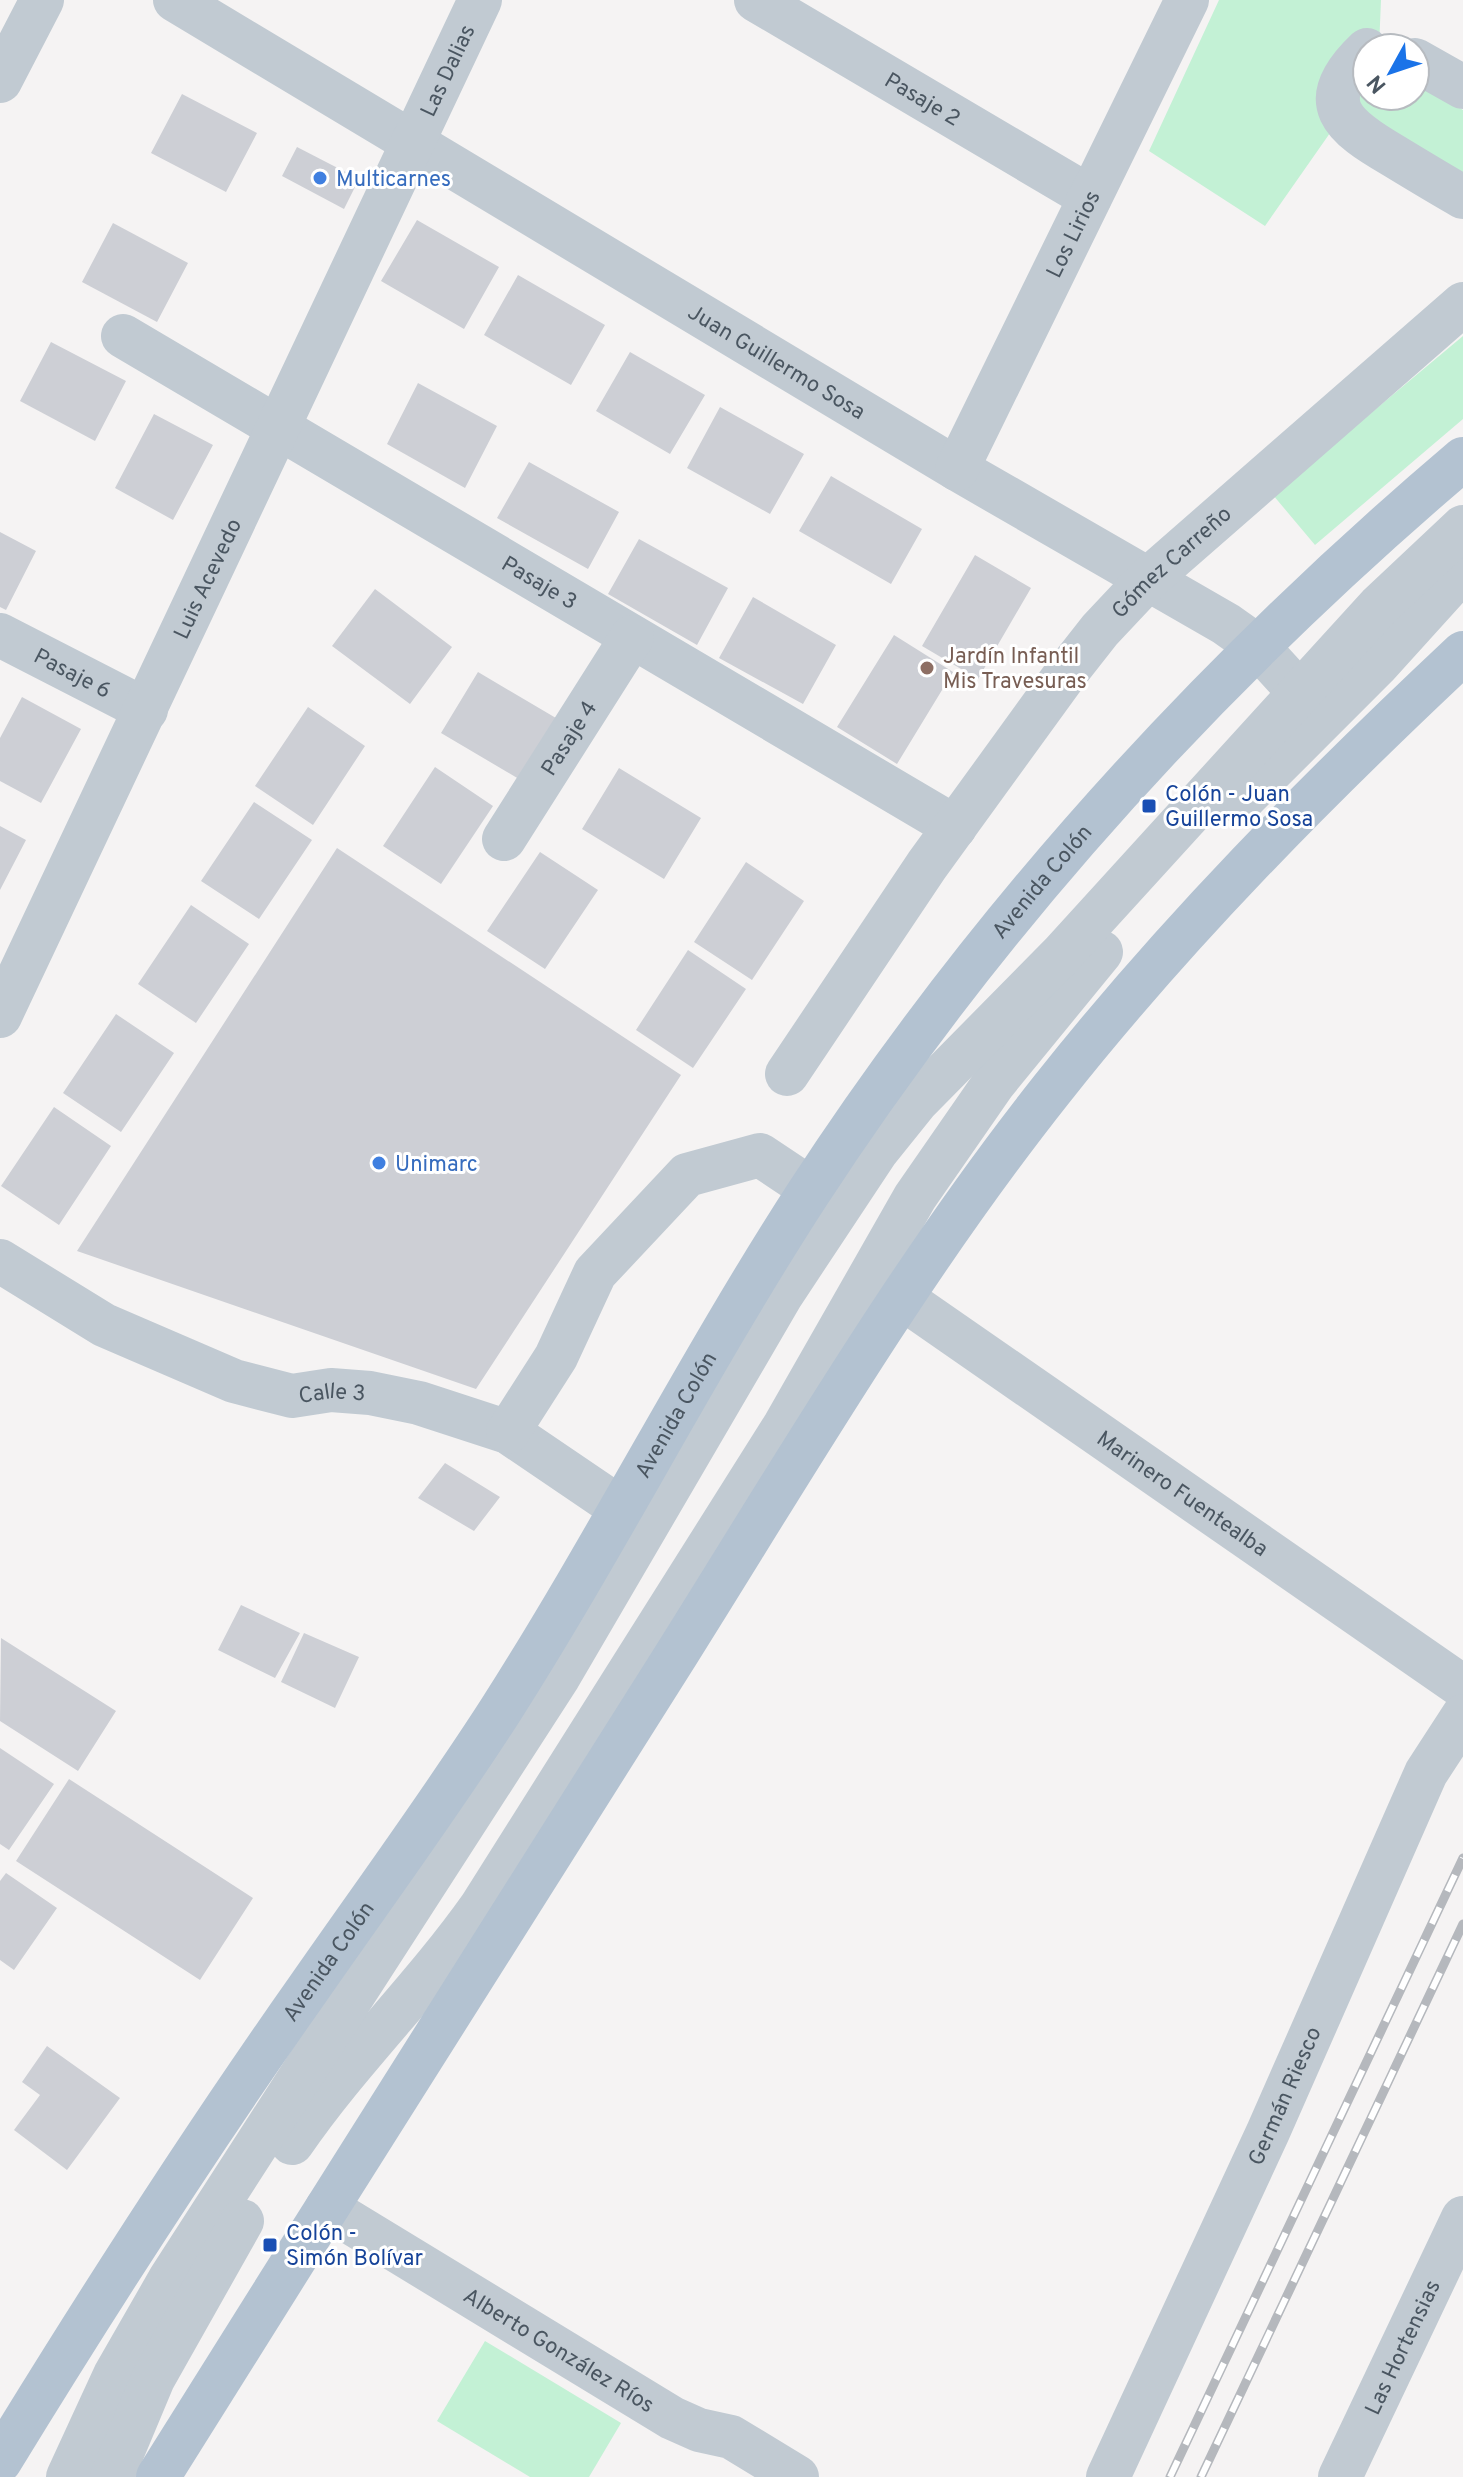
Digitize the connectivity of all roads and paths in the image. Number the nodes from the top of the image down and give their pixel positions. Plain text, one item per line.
1 (42, 0) edge
2 (175, 0) edge
3 (480, 0) edge
4 (756, 0) edge
5 (1187, 0) edge
6 (1431, 69) edge
7 (1351, 76) edge
8 (0, 81) edge
9 (1463, 87) edge
10 (413, 142) junction
11 (1090, 197) junction
12 (1463, 197) edge
13 (1463, 304) edge
14 (123, 336) dead end
15 (279, 427) junction
16 (1463, 459) edge
17 (957, 469) junction
18 (1463, 527) edge
19 (1463, 570) edge
20 (1147, 580) junction
21 (0, 635) edge
22 (632, 637) junction
23 (1257, 646) junction
24 (1463, 653) edge
25 (1312, 706) junction
26 (146, 710) junction
27 (1355, 754) junction
28 (955, 827) junction
29 (504, 839) dead end
30 (12, 959) edge
31 (0, 1016) edge
32 (787, 1074) dead end
33 (811, 1189) junction
34 (0, 1261) edge
35 (902, 1298) junction
36 (508, 1432) junction
37 (620, 1508) junction
38 (1463, 1687) edge
39 (1463, 1716) edge
40 (327, 2208) junction
41 (1463, 2218) edge
42 (1451, 2273) edge
43 (28, 2415) junction
44 (0, 2461) edge
45 (102, 2469) edge
46 (158, 2477) edge
47 (797, 2477) edge
48 (1108, 2477) edge
49 (1340, 2477) edge

1 - 8 street
2 - 10 street, Juan Guillermo Sosa
3 - 10 street, Las Dalias
4 - 11 street, Pasaje 2
5 - 11 street, Los Lirios
6 - 9 street
7 - 12 street
10 - 15 street, Luis Acevedo
10 - 17 street, Juan Guillermo Sosa
11 - 17 street, Los Lirios
13 - 20 street, Gómez Carreño
14 - 15 street, Pasaje 3
15 - 22 street, Pasaje 3
15 - 26 street, Luis Acevedo
16 - 23 main road, Avenida Colón
17 - 20 street, Juan Guillermo Sosa
18 - 25 street
19 - 25 street
20 - 23 street, Juan Guillermo Sosa
20 - 28 street, Gómez Carreño
21 - 26 street, Pasaje 6
22 - 28 street, Pasaje 3
22 - 29 street, Pasaje 4
23 - 25 street, Juan Guillermo Sosa
23 - 33 main road, Avenida Colón
24 - 27 main road
25 - 27 street, Juan Guillermo Sosa
25 - 45 street
25 - 45 street
26 - 30 street, Luis Acevedo
27 - 35 main road
28 - 32 street, Gómez Carreño
30 - 31 street, Luis Acevedo
33 - 36 street
33 - 37 main road, Avenida Colón
34 - 36 street, Calle 3
35 - 38 street, Marinero Fuentealba
35 - 40 main road
36 - 37 street, Calle 3
37 - 43 main road, Avenida Colón
39 - 48 street, Germán Riesco
40 - 46 main road
40 - 47 street, Alberto González Ríos
41 - 42 street, Las Hortensias
42 - 49 street, Las Hortensias
43 - 44 main road, Avenida Colón
43 - 45 street

